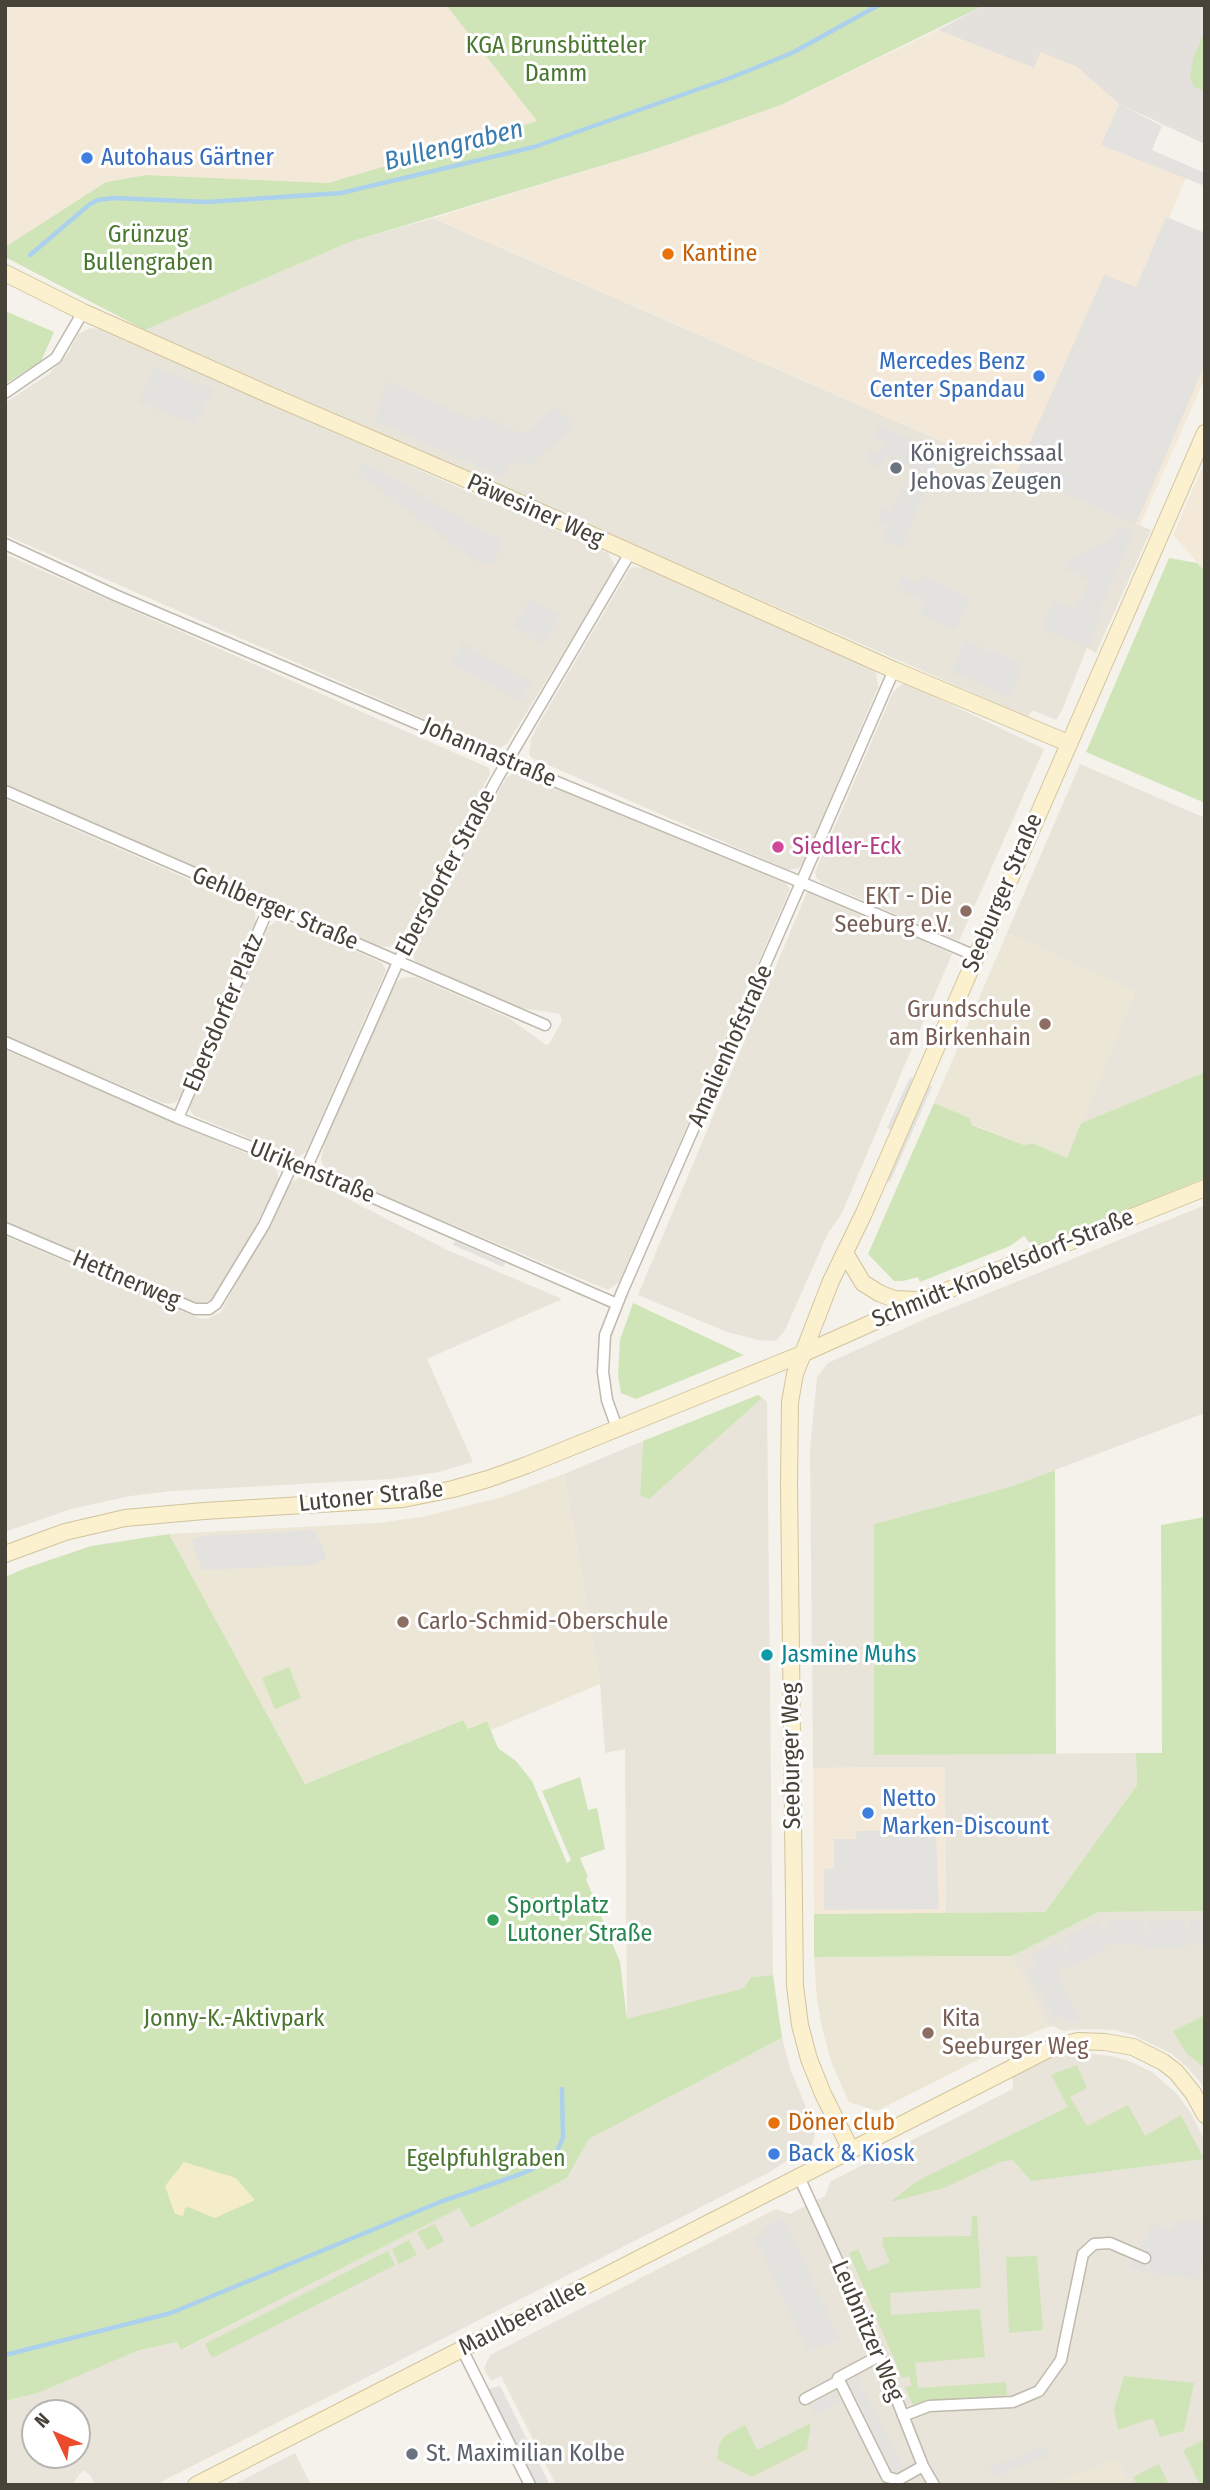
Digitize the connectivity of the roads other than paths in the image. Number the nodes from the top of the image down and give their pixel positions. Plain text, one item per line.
1 (5, 273) edge
2 (83, 312) junction
3 (5, 393) edge
4 (1205, 433) edge
5 (5, 544) edge
6 (630, 553) junction
7 (894, 670) junction
8 (1068, 743) junction
9 (508, 761) junction
10 (5, 791) edge
11 (803, 882) junction
12 (269, 907) junction
13 (976, 956) junction
14 (398, 962) junction
15 (545, 1025) dead end
16 (5, 1042) edge
17 (178, 1118) junction
18 (293, 1163) junction
19 (306, 1169) junction
20 (1205, 1188) edge
21 (5, 1228) edge
22 (845, 1253) junction
23 (923, 1300) junction
24 (617, 1304) junction
25 (802, 1354) junction
26 (617, 1428) junction
27 (5, 1554) edge
28 (1205, 2115) edge
29 (850, 2150) junction
30 (799, 2177) junction
31 (1144, 2258) dead end
32 (462, 2349) junction
33 (879, 2356) junction
34 (839, 2381) junction
35 (805, 2399) dead end
36 (903, 2416) junction
37 (923, 2466) junction
38 (196, 2485) edge
39 (530, 2485) edge
40 (934, 2485) edge

1 - 2 street, Päwesiner Weg
2 - 3 street
2 - 6 street, Päwesiner Weg
4 - 8 street, Seeburger Straße
5 - 9 street, Johannastraße
6 - 7 street, Päwesiner Weg
6 - 9 street, Ebersdorfer Straße
7 - 8 street, Päwesiner Weg
7 - 11 street, Amalienhofstraße
8 - 13 street, Seeburger Straße
9 - 11 street, Johannastraße
9 - 14 street, Ebersdorfer Straße
10 - 12 street, Gehlberger Straße
11 - 13 street, Johannastraße
11 - 24 street, Amalienhofstraße
12 - 14 street, Gehlberger Straße
12 - 17 street, Ebersdorfer Platz
13 - 22 street, Seeburger Straße
14 - 15 street, Gehlberger Straße
14 - 19 street, Ebersdorfer Straße
16 - 17 street, Ulrikenstraße
17 - 18 street, Ulrikenstraße
18 - 19 street, Ulrikenstraße
18 - 21 street, Hettnerweg
19 - 24 street, Ulrikenstraße
20 - 23 street, Schmidt-Knobelsdorf-Straße
22 - 23 street
22 - 25 street, Seeburger Straße
23 - 25 street, Schmidt-Knobelsdorf-Straße
24 - 26 street, Amalienhofstraße
25 - 26 street, Lutoner Straße
25 - 29 street, Seeburger Weg
26 - 27 street, Lutoner Straße
28 - 29 street, Maulbeerallee
29 - 30 street, Maulbeerallee
30 - 32 street, Maulbeerallee
30 - 33 street, Leubnitzer Weg
31 - 36 street
32 - 38 street, Maulbeerallee
32 - 39 street
33 - 34 street
33 - 36 street, Leubnitzer Weg
34 - 35 street
34 - 37 street
36 - 37 street, Leubnitzer Weg
37 - 40 street, Leubnitzer Weg

